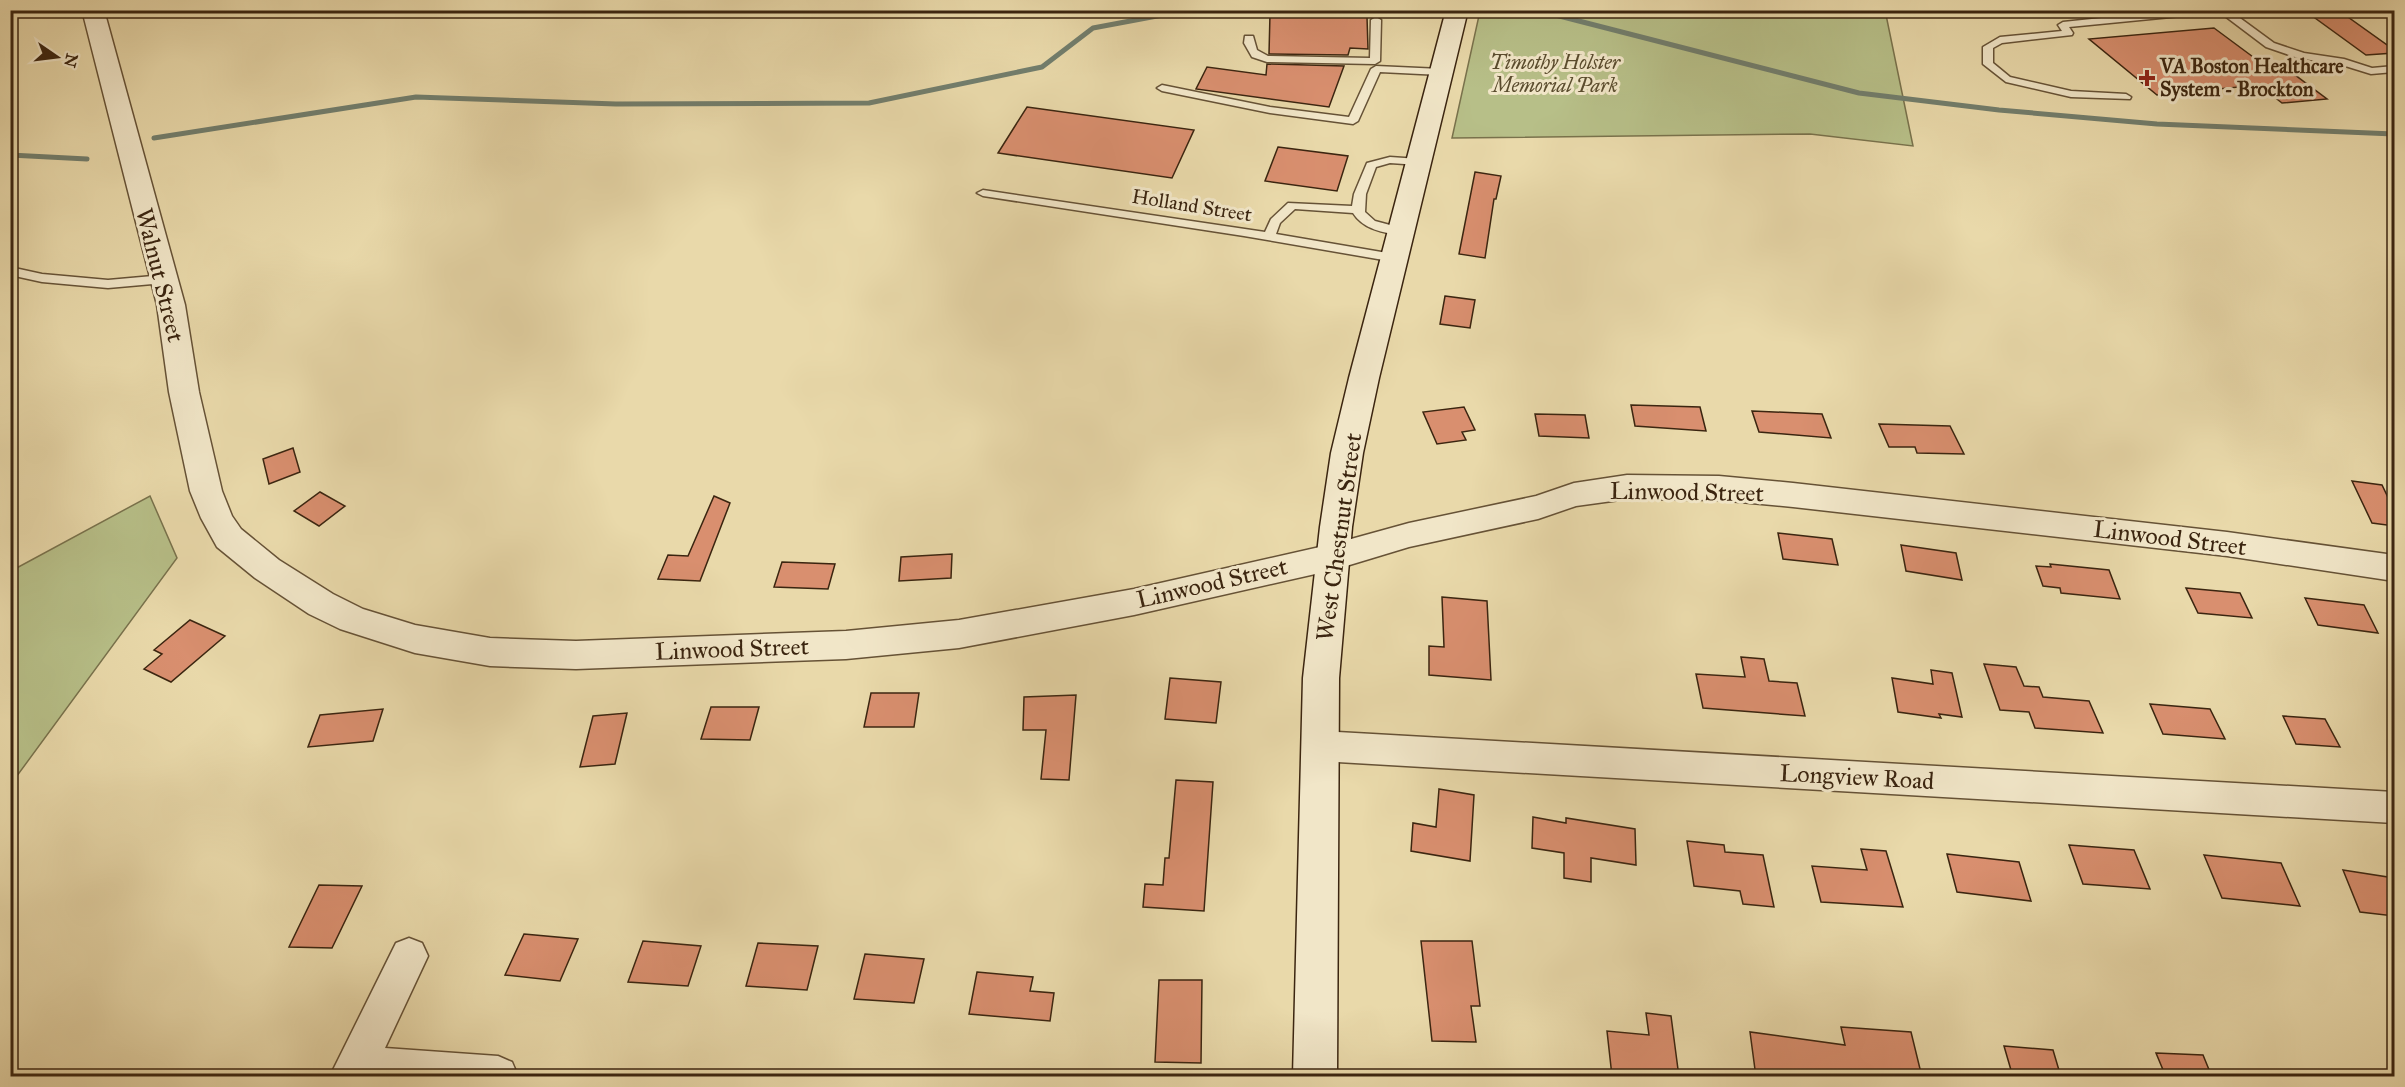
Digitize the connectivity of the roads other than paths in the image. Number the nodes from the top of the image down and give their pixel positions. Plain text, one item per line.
1 (93, 10) edge
2 (1457, 10) edge
3 (2212, 10) edge
4 (2222, 10) edge
5 (2383, 10) edge
6 (2394, 18) edge
7 (1376, 20) dead end
8 (1249, 38) dead end
9 (1376, 65) junction
10 (2394, 69) edge
11 (1441, 72) junction
12 (1162, 87) dead end
13 (2126, 97) dead end
14 (1419, 162) junction
15 (983, 193) dead end
16 (1358, 210) junction
17 (1269, 236) junction
18 (1398, 245) junction
19 (10, 271) edge
20 (164, 279) junction
21 (229, 538) joint
22 (1333, 557) junction
23 (2394, 568) edge
24 (1320, 746) junction
25 (2394, 808) edge
26 (409, 956) dead end
27 (353, 1071) edge
28 (498, 1077) edge
29 (1315, 1077) edge

1 - 20 street, Walnut Street
2 - 11 street, West Chestnut Street
3 - 13 lane
4 - 10 lane
5 - 6 lane
7 - 9 lane
8 - 9 lane
9 - 11 lane
9 - 12 lane
11 - 14 street, West Chestnut Street
14 - 16 lane
14 - 18 street, West Chestnut Street
15 - 17 lane, Holland Street
16 - 17 lane
16 - 18 lane
17 - 18 lane, Holland Street
18 - 22 street, West Chestnut Street
19 - 20 lane
20 - 21 street, Walnut Street
21 - 22 street, Linwood Street
22 - 23 street, Linwood Street
22 - 24 street, West Chestnut Street
24 - 25 street, Longview Road
24 - 29 street, West Chestnut Street
26 - 27 street
27 - 28 street

